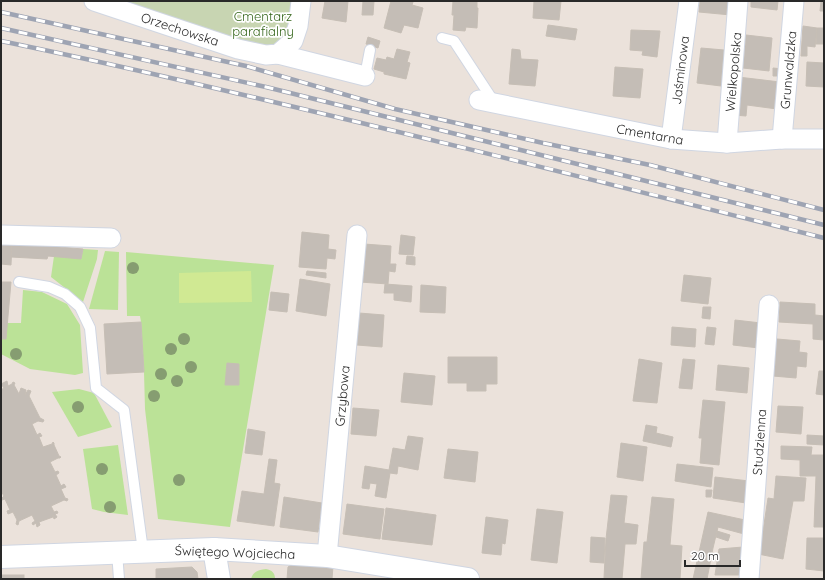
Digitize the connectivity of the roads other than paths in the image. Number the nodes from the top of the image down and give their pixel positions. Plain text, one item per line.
1 (94, 1) edge
2 (301, 1) edge
3 (689, 1) edge
4 (738, 1) edge
5 (794, 1) edge
6 (442, 38) dead end
7 (370, 50) dead end
8 (272, 55) junction
9 (365, 76) joint
10 (487, 102) joint
11 (671, 139) junction
12 (824, 139) edge
13 (782, 140) junction
14 (727, 143) junction
15 (1, 235) edge
16 (358, 235) dead end
17 (111, 238) dead end
18 (19, 282) dead end
19 (768, 305) dead end
20 (214, 549) junction
21 (143, 551) junction
22 (117, 552) junction
23 (327, 556) junction
24 (1, 557) edge
25 (119, 579) edge
26 (219, 579) edge
27 (468, 579) edge
28 (749, 579) edge

1 - 8 street, Orzechowska
2 - 8 street
3 - 11 street, Jaśminowa
4 - 14 street, Wielkopolska
5 - 13 street, Grunwaldzka
6 - 10 lane
7 - 9 lane
8 - 9 street, Orzechowska
10 - 11 street, Cmentarna
11 - 14 street, Cmentarna
12 - 13 street, Cmentarna
13 - 14 street, Cmentarna
15 - 17 street
16 - 23 street, Grzybowa
18 - 21 lane
19 - 28 street, Studzienna
20 - 21 street, Świętego Wojciecha
20 - 23 street, Świętego Wojciecha
20 - 26 street
21 - 22 street, Świętego Wojciecha
22 - 24 street, Świętego Wojciecha
22 - 25 lane
23 - 27 street, Świętego Wojciecha

